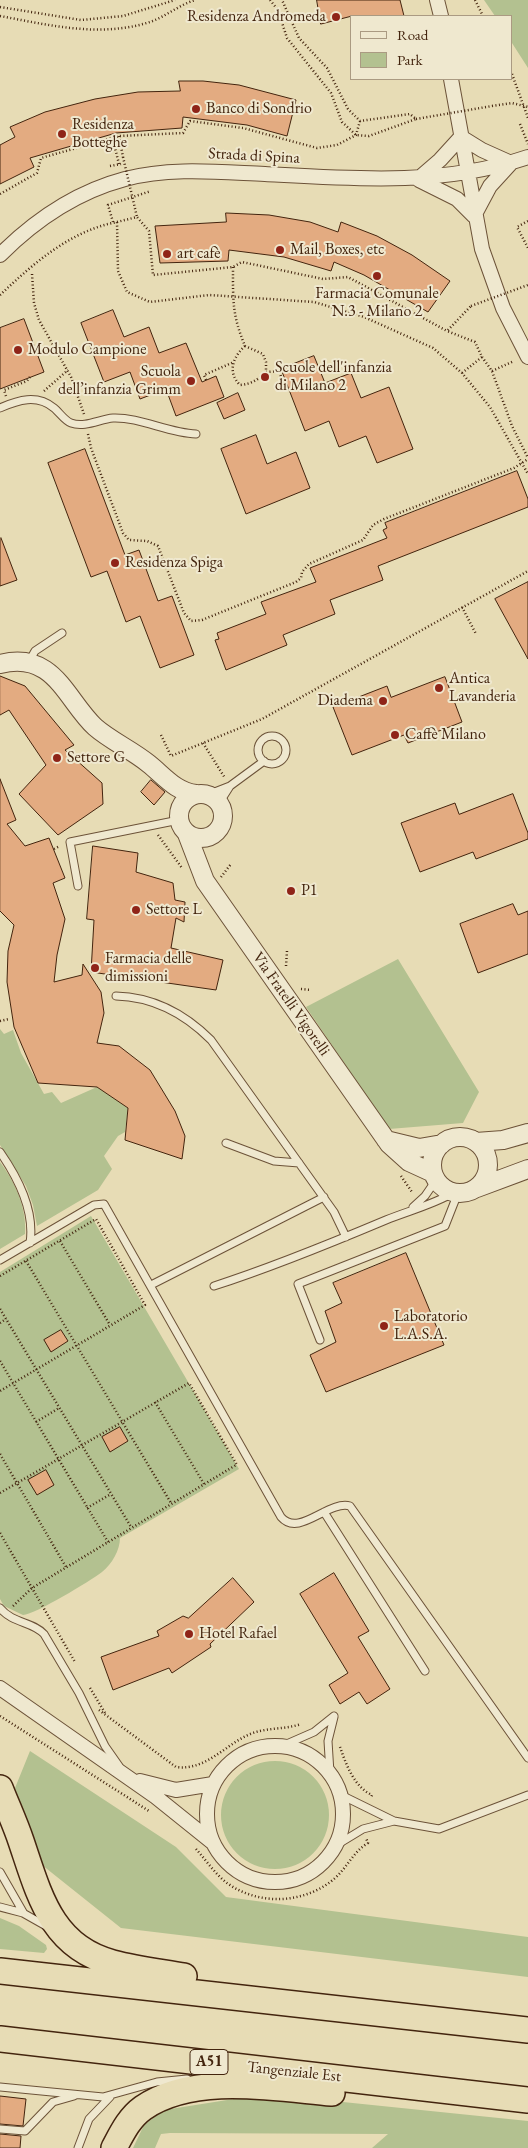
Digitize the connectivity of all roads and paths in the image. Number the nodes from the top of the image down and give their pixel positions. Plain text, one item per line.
1 (175, 0) edge
2 (195, 0) edge
3 (270, 0) edge
4 (282, 0) edge
5 (437, 0) edge
6 (475, 0) edge
7 (165, 2) edge
8 (0, 7) edge
9 (441, 15) edge
10 (482, 15) edge
11 (0, 16) edge
12 (513, 77) edge
13 (451, 80) edge
14 (524, 106) junction
15 (528, 107) edge
16 (528, 117) edge
17 (416, 119) junction
18 (360, 121) junction
19 (520, 124) dead end
20 (356, 135) junction
21 (119, 136) junction
22 (461, 137) junction
23 (120, 144) junction
24 (528, 144) edge
25 (528, 157) edge
26 (511, 163) junction
27 (119, 164) dead end
28 (467, 173) junction
29 (418, 179) junction
30 (150, 191) dead end
31 (0, 194) edge
32 (474, 216) junction
33 (137, 217) junction
34 (528, 221) edge
35 (115, 222) junction
36 (528, 248) edge
37 (0, 255) edge
38 (233, 267) junction
39 (32, 274) dead end
40 (528, 285) edge
41 (0, 295) edge
42 (233, 296) junction
43 (447, 331) junction
44 (245, 346) junction
45 (528, 356) edge
46 (482, 357) junction
47 (234, 362) junction
48 (507, 364) dead end
49 (68, 370) junction
50 (492, 371) junction
51 (266, 372) junction
52 (462, 373) junction
53 (30, 377) dead end
54 (206, 380) dead end
55 (285, 388) dead end
56 (33, 398) junction
57 (9, 404) junction
58 (0, 408) edge
59 (86, 424) junction
60 (196, 434) dead end
61 (528, 459) edge
62 (521, 462) junction
63 (528, 474) edge
64 (528, 571) edge
65 (462, 607) junction
66 (62, 633) dead end
67 (476, 634) dead end
68 (28, 663) junction
69 (0, 664) edge
70 (161, 735) dead end
71 (204, 743) junction
72 (264, 761) junction
73 (172, 784) junction
74 (230, 786) junction
75 (202, 795) junction
76 (221, 807) junction
77 (182, 821) junction
78 (158, 835) dead end
79 (210, 836) junction
80 (231, 864) dead end
81 (192, 869) junction
82 (216, 883) dead end
83 (78, 886) dead end
84 (287, 951) dead end
85 (290, 973) dead end
86 (295, 981) dead end
87 (311, 990) dead end
88 (116, 996) dead end
89 (9, 1019) dead end
90 (0, 1020) edge
91 (528, 1132) edge
92 (386, 1140) junction
93 (476, 1142) junction
94 (226, 1143) dead end
95 (442, 1144) junction
96 (0, 1152) edge
97 (300, 1163) junction
98 (528, 1169) edge
99 (398, 1173) dead end
100 (435, 1176) junction
101 (477, 1188) junction
102 (456, 1193) junction
103 (324, 1197) junction
104 (406, 1199) dead end
105 (406, 1212) junction
106 (346, 1237) junction
107 (60, 1241) junction
108 (30, 1243) junction
109 (0, 1260) edge
110 (26, 1261) junction
111 (0, 1276) edge
112 (151, 1285) junction
113 (214, 1286) dead end
114 (0, 1309) edge
115 (6, 1319) junction
116 (0, 1323) edge
117 (110, 1325) junction
118 (320, 1340) dead end
119 (76, 1345) junction
120 (0, 1361) edge
121 (36, 1369) junction
122 (13, 1383) junction
123 (0, 1391) edge
124 (156, 1402) junction
125 (59, 1408) junction
126 (36, 1422) junction
127 (122, 1422) junction
128 (82, 1445) junction
129 (241, 1445) junction
130 (0, 1454) edge
131 (58, 1459) junction
132 (237, 1465) junction
133 (17, 1483) junction
134 (204, 1484) junction
135 (0, 1493) edge
136 (111, 1494) junction
137 (171, 1503) junction
138 (88, 1508) junction
139 (324, 1512) junction
140 (131, 1527) junction
141 (0, 1533) edge
142 (108, 1542) junction
143 (66, 1567) junction
144 (32, 1588) junction
145 (2, 1610) edge
146 (76, 1664) dead end
147 (425, 1671) dead end
148 (86, 1681) dead end
149 (0, 1688) edge
150 (78, 1693) junction
151 (106, 1715) junction
152 (314, 1732) junction
153 (328, 1741) junction
154 (282, 1746) junction
155 (528, 1758) edge
156 (330, 1773) junction
157 (125, 1774) junction
158 (213, 1784) junction
159 (0, 1788) edge
160 (341, 1795) junction
161 (372, 1795) dead end
162 (528, 1795) edge
163 (394, 1821) junction
164 (213, 1842) junction
165 (336, 1846) junction
166 (0, 1872) edge
167 (0, 1907) edge
168 (24, 1913) junction
169 (66, 1937) junction
170 (0, 1971) edge
171 (227, 1996) junction
172 (528, 2030) edge
173 (0, 2039) edge
174 (240, 2085) junction
175 (418, 2086) junction
176 (0, 2087) edge
177 (115, 2094) junction
178 (76, 2095) junction
179 (528, 2100) edge
180 (0, 2130) edge
181 (78, 2148) edge
182 (114, 2148) edge

1 - 7 path
2 - 11 path
3 - 20 path
4 - 18 path
5 - 9 street
6 - 10 path
7 - 8 path
12 - 14 path
13 - 22 street
14 - 15 path
14 - 16 path
14 - 17 path, bridge
17 - 18 path
17 - 20 path
18 - 20 path
19 - 24 path
20 - 21 path
21 - 23 path
21 - 31 path
22 - 26 street
22 - 28 street
22 - 29 street
23 - 27 path
23 - 33 path, bridge
25 - 26 street, Strada di Spina
26 - 28 street, Strada di Spina
26 - 32 street
28 - 29 street, Strada di Spina
28 - 32 street
29 - 32 street
29 - 37 street, Strada di Spina
30 - 35 path
32 - 45 street
33 - 35 path
33 - 38 path
34 - 36 path
35 - 41 path
35 - 42 path
38 - 42 path
38 - 43 path
39 - 49 path
40 - 43 path, bridge
42 - 44 path
42 - 52 path
43 - 46 path
44 - 47 path
44 - 51 path
46 - 50 path
46 - 52 path
47 - 51 path
47 - 54 path
48 - 50 path
49 - 56 path
49 - 59 path
50 - 61 path
51 - 55 path
52 - 62 path
53 - 57 path
56 - 57 lane
56 - 59 lane
57 - 58 lane
59 - 60 lane
59 - 62 path
61 - 62 path
62 - 63 path
64 - 65 path
65 - 67 path
65 - 71 path
66 - 68 lane
68 - 69 street
68 - 73 street
70 - 71 path
71 - 74 path
72 - 72 lane
72 - 74 lane
73 - 75 street
73 - 77 street, Via Fratelli Vigorelli
74 - 75 lane
74 - 76 lane
75 - 76 street
75 - 77 street
76 - 79 street
77 - 79 street
77 - 81 street, Via Fratelli Vigorelli
77 - 83 lane
78 - 81 path
79 - 81 street
80 - 82 path
81 - 92 street, Via Fratelli Vigorelli
84 - 85 path
86 - 87 path
88 - 97 lane
89 - 90 path
91 - 93 street
92 - 95 street
92 - 100 street, Via Fratelli Vigorelli
93 - 95 street
93 - 101 street
94 - 97 lane
95 - 100 street
96 - 108 lane
97 - 103 lane
98 - 101 street
99 - 104 path
100 - 102 street
100 - 105 lane
101 - 102 street
102 - 105 lane
102 - 118 lane
103 - 106 lane
103 - 112 lane
105 - 106 lane
106 - 113 lane
107 - 110 path
107 - 117 path
107 - 117 path
108 - 109 lane
108 - 112 lane
110 - 111 path
110 - 119 path
112 - 129 lane
114 - 115 path
115 - 116 path
115 - 121 path
117 - 119 path
119 - 121 path
119 - 127 path
120 - 122 path
121 - 122 path
121 - 125 path
122 - 123 path
122 - 126 path
124 - 127 path
124 - 132 path
124 - 134 path
125 - 126 path
125 - 128 path
126 - 131 path
127 - 128 path
127 - 137 path
128 - 131 path
128 - 136 path
129 - 132 path
129 - 139 lane
130 - 133 path
131 - 133 path
131 - 138 path
132 - 134 path
133 - 135 path
133 - 143 path
134 - 137 path
136 - 138 path
136 - 140 path
137 - 140 path
138 - 142 path
139 - 147 lane
139 - 155 lane
140 - 142 path
141 - 144 path
142 - 143 path
143 - 144 path
144 - 145 path
144 - 146 path
145 - 150 lane
148 - 151 path
149 - 157 street
150 - 151 path
150 - 157 lane
151 - 152 path
152 - 153 lane
152 - 154 lane
153 - 156 lane
153 - 161 path
154 - 156 street
154 - 158 street
156 - 160 street
157 - 158 street
157 - 164 street
158 - 164 street
159 - 169 highway
160 - 163 lane
160 - 165 street
162 - 163 lane
163 - 165 lane
164 - 165 street
166 - 168 lane
167 - 168 lane
168 - 169 lane
169 - 171 highway
170 - 171 highway
171 - 172 highway
173 - 175 highway, Tangenziale Est / A51
174 - 175 highway
174 - 177 lane
174 - 182 highway
175 - 179 highway, Tangenziale Est / A51
176 - 178 lane
177 - 178 lane
177 - 181 lane
178 - 180 lane

